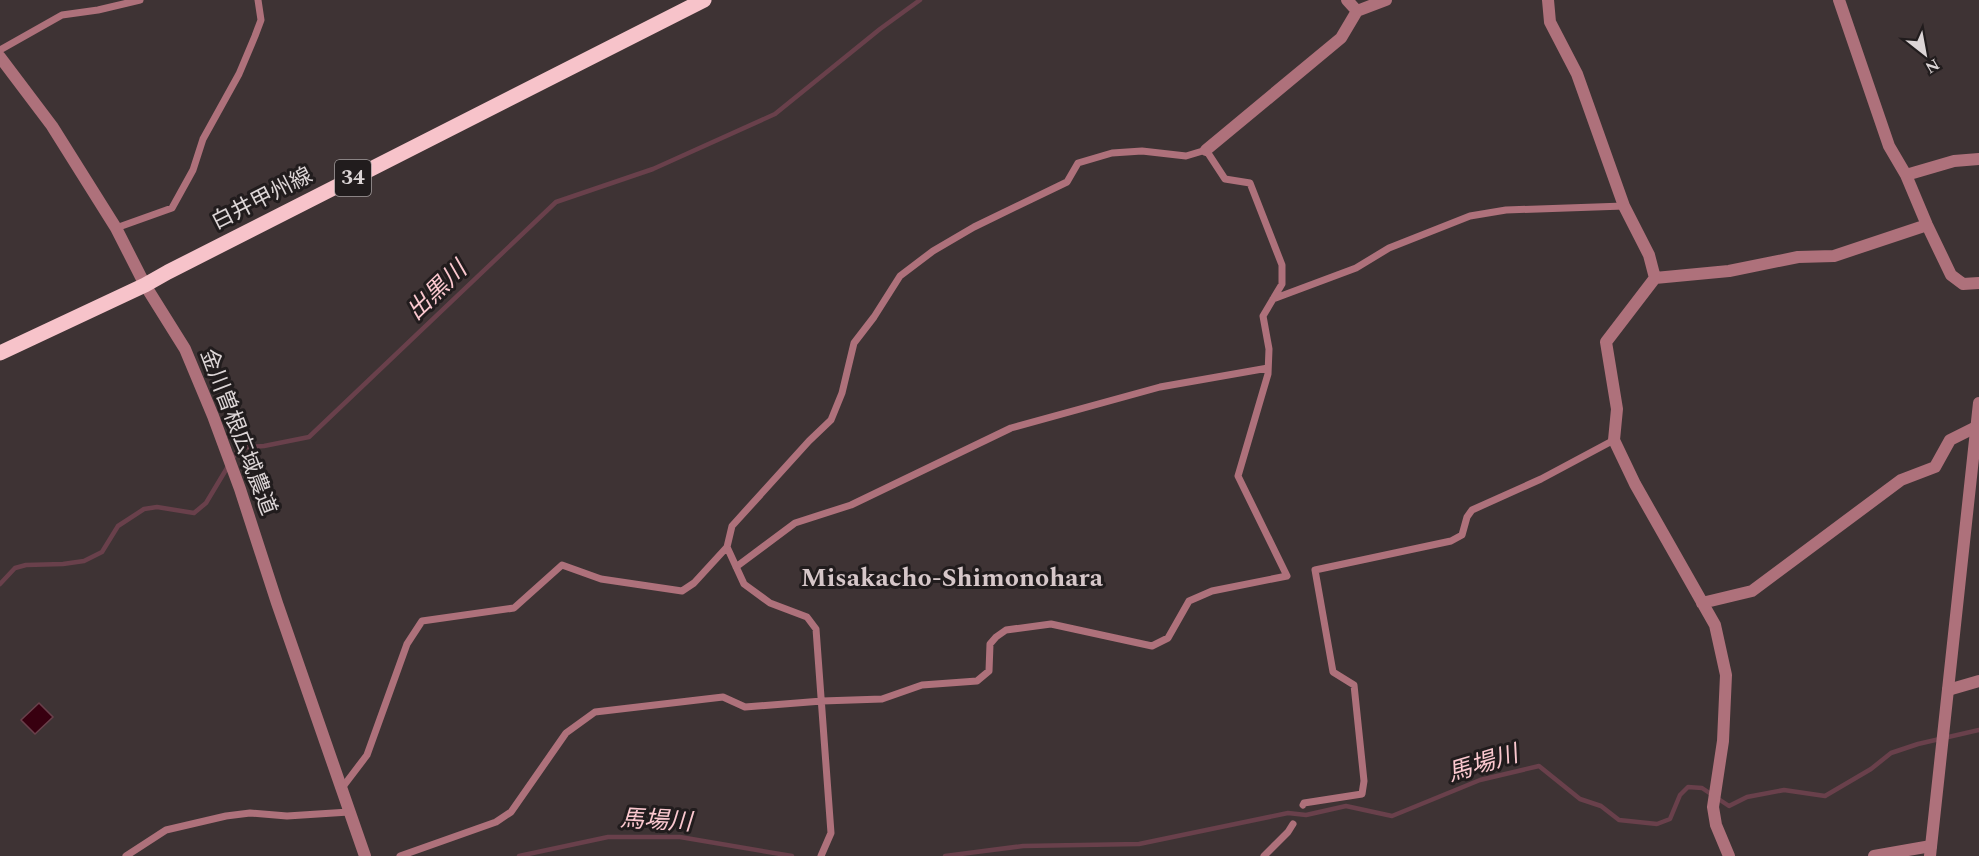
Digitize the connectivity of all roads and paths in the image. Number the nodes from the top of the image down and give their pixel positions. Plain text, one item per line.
1 (140, 0) edge
2 (258, 0) edge
3 (704, 0) edge
4 (1347, 0) edge
5 (1386, 0) edge
6 (1548, 0) edge
7 (1839, 0) edge
8 (1358, 11) junction
9 (0, 50) edge
10 (0, 57) edge
11 (1206, 150) junction
12 (1979, 159) edge
13 (1906, 175) junction
14 (1624, 206) junction
15 (1927, 225) junction
16 (116, 228) junction
17 (1655, 278) junction
18 (1979, 283) edge
19 (145, 285) junction
20 (1273, 299) junction
21 (0, 353) edge
22 (1268, 368) junction
23 (1979, 403) edge
24 (1976, 427) junction
25 (1614, 440) junction
26 (727, 547) junction
27 (736, 567) junction
28 (1702, 603) junction
29 (1979, 681) edge
30 (1948, 690) junction
31 (822, 701) junction
32 (342, 788) junction
33 (1303, 805) dead end
34 (349, 812) junction
35 (1293, 824) dead end
36 (1931, 851) edge
37 (822, 853) edge
38 (126, 856) edge
39 (365, 856) edge
40 (400, 856) edge
41 (1264, 856) edge
42 (1729, 856) edge
43 (1874, 856) edge

1 - 9 lane
2 - 16 lane
3 - 19 main road, 白井甲州線 / 34
4 - 8 street
5 - 8 street
6 - 14 street
7 - 13 street
8 - 11 street
10 - 16 street, 金川曽根広域農道
11 - 20 lane
11 - 26 lane
12 - 13 street
13 - 15 street
14 - 17 street
14 - 20 lane
15 - 17 street
15 - 18 street
16 - 19 street, 金川曽根広域農道
17 - 25 street
19 - 21 main road, 白井甲州線 / 34
19 - 32 street, 金川曽根広域農道
20 - 22 lane
22 - 27 lane
22 - 31 lane
23 - 24 street
24 - 28 street
24 - 30 street
25 - 28 street
25 - 33 lane
26 - 27 lane
26 - 32 lane
27 - 31 lane
28 - 42 street
29 - 30 street
30 - 36 street
31 - 37 lane
31 - 40 lane
32 - 34 street, 金川曽根広域農道
34 - 38 lane
34 - 39 street, 金川曽根広域農道
35 - 41 lane
36 - 43 street

